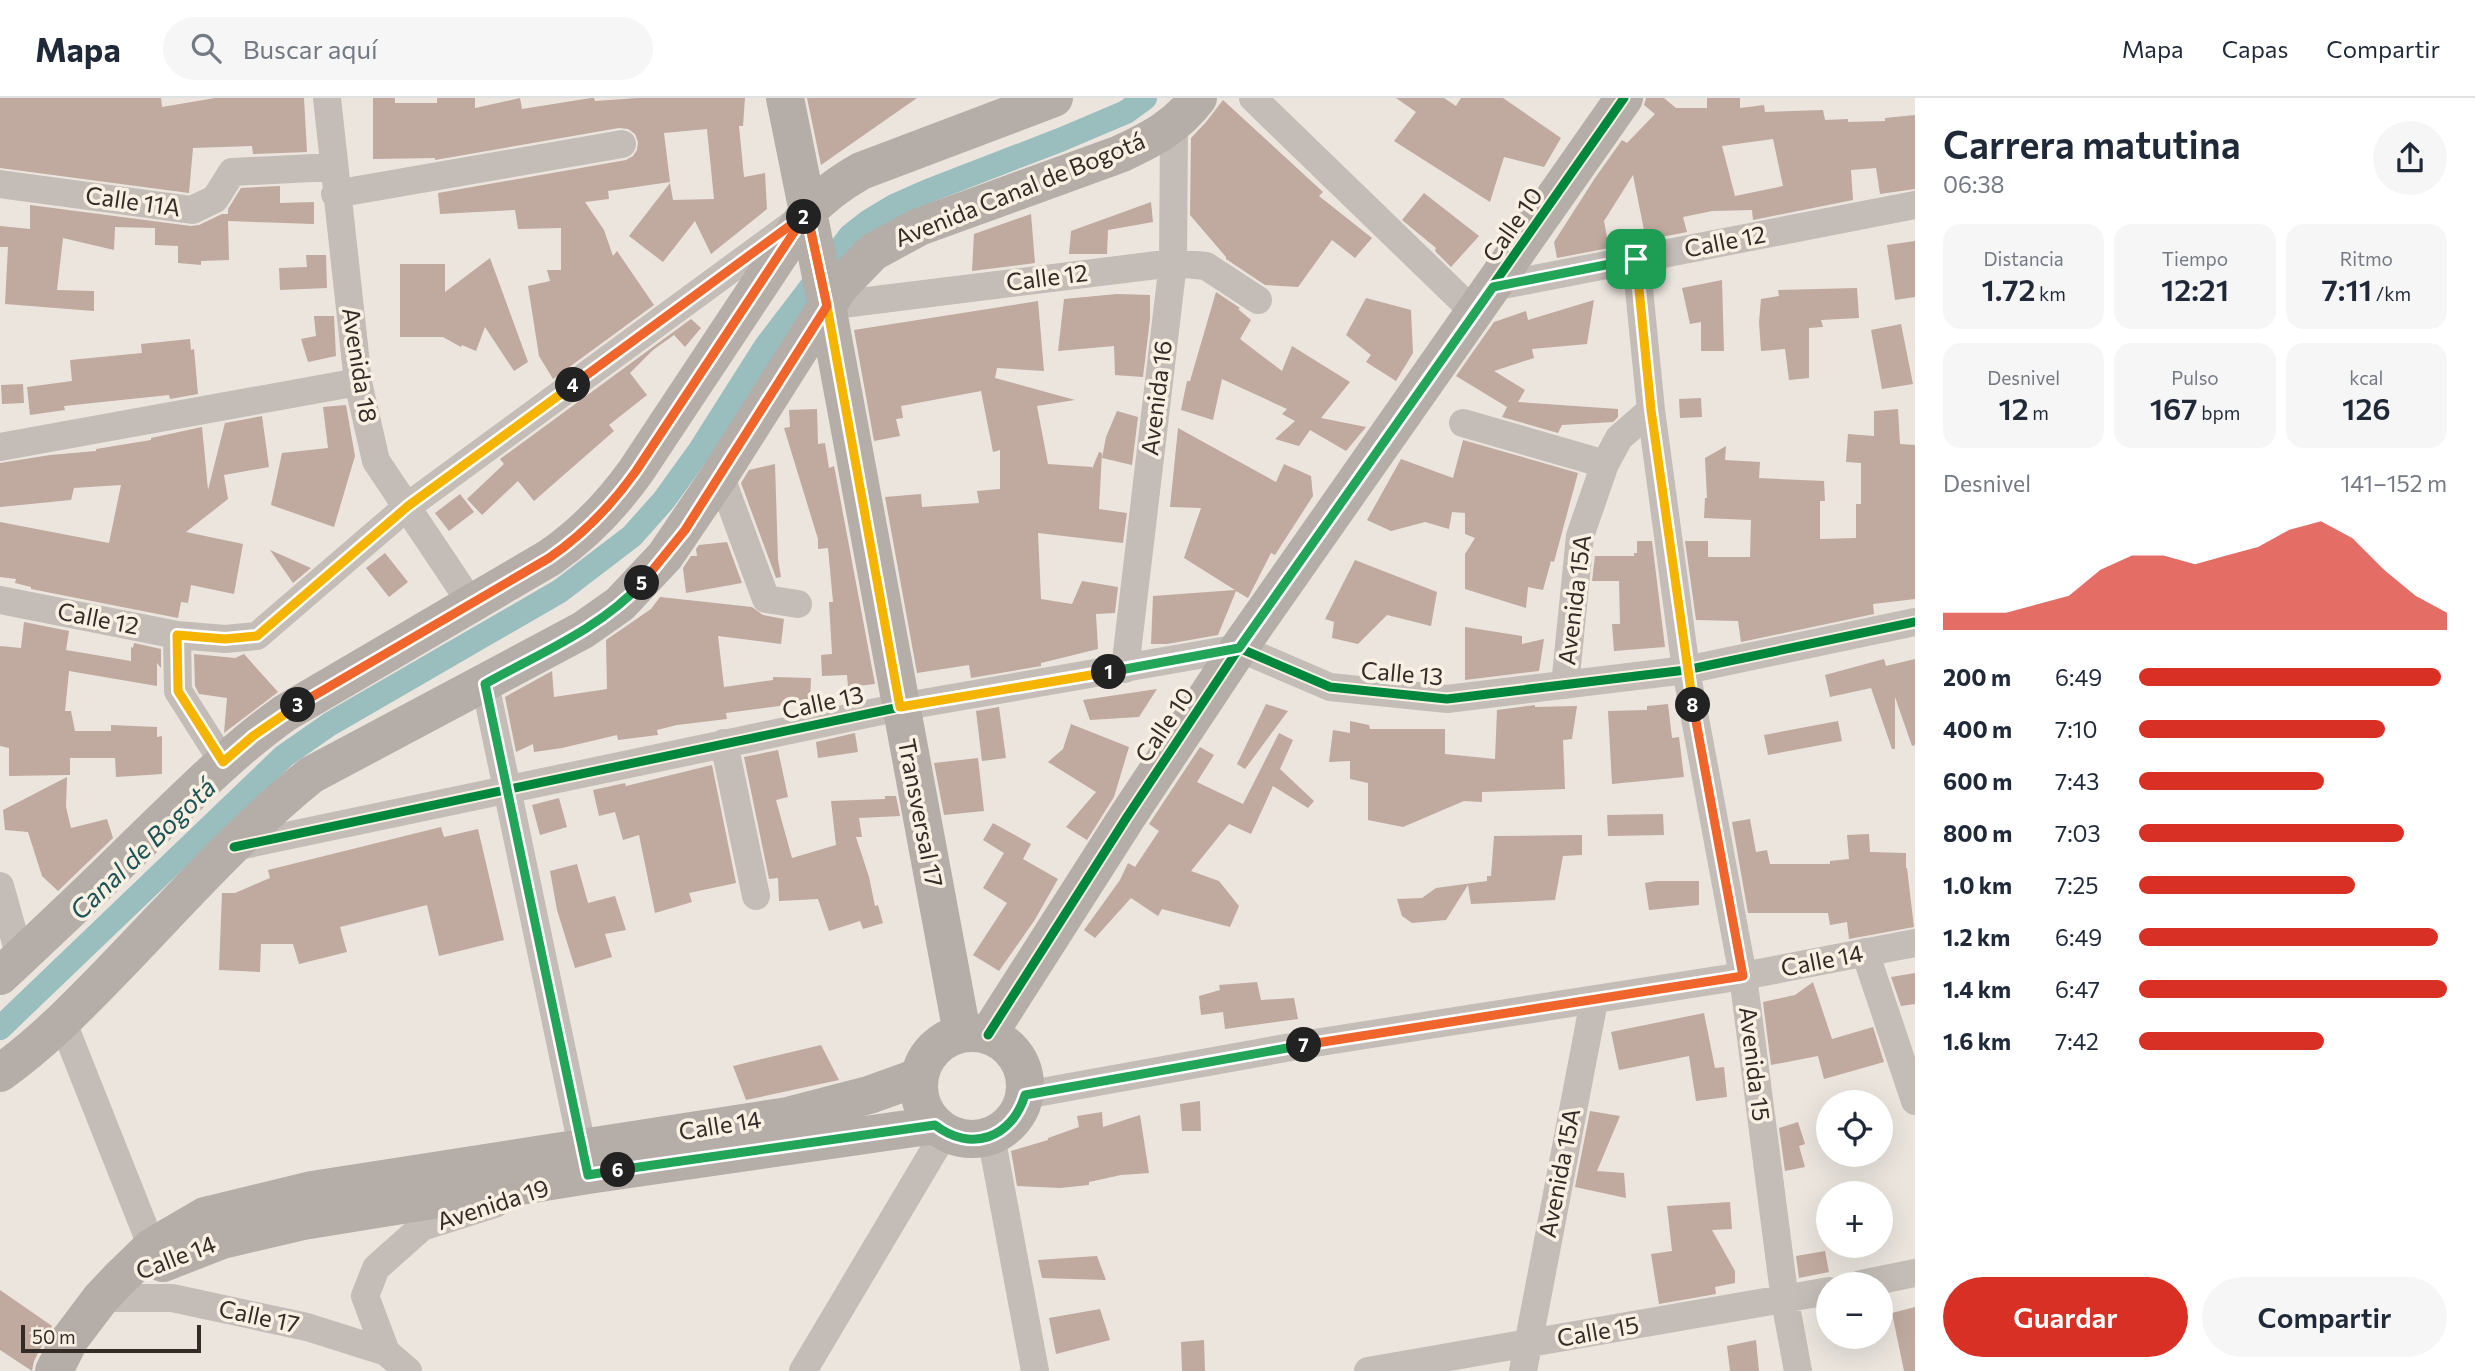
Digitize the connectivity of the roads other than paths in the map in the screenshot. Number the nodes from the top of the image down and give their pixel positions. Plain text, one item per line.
1 (327, 98) edge
2 (785, 98) edge
3 (1054, 98) edge
4 (1253, 98) edge
5 (1624, 98) edge
6 (1186, 111) edge
7 (622, 144) dead end
8 (334, 180) junction
9 (0, 184) edge
10 (1915, 205) edge
11 (808, 218) junction
12 (1636, 259) junction
13 (1173, 263) junction
14 (824, 296) junction
15 (1258, 300) dead end
16 (1484, 300) junction
17 (358, 382) junction
18 (1651, 410) junction
19 (1463, 423) dead end
20 (0, 447) edge
21 (1605, 464) junction
22 (720, 475) junction
23 (408, 506) junction
24 (0, 600) edge
25 (471, 603) junction
26 (798, 604) dead end
27 (1915, 622) edge
28 (177, 635) junction
29 (1239, 648) junction
30 (1125, 669) junction
31 (1686, 670) junction
32 (485, 684) junction
33 (1564, 685) junction
34 (900, 707) junction
35 (724, 743) junction
36 (223, 762) junction
37 (507, 789) junction
38 (233, 847) junction
39 (0, 886) edge
40 (756, 896) dead end
41 (1915, 943) edge
42 (1865, 952) junction
43 (10, 966) edge
44 (1743, 976) junction
45 (1594, 1001) junction
46 (62, 1023) junction
47 (975, 1034) junction
48 (0, 1073) edge
49 (919, 1077) junction
50 (1025, 1095) junction
51 (1915, 1101) edge
52 (940, 1129) junction
53 (991, 1136) junction
54 (586, 1161) junction
55 (152, 1247) junction
56 (1915, 1273) edge
57 (1893, 1277) edge
58 (110, 1289) junction
59 (1816, 1294) edge
60 (1785, 1301) junction
61 (386, 1352) junction
62 (1525, 1358) edge
63 (54, 1371) edge
64 (408, 1371) edge
65 (803, 1371) edge
66 (1035, 1371) edge
67 (1368, 1371) edge
68 (1798, 1371) edge

1 - 8 street, Avenida 18
2 - 11 main road, Transversal 17
3 - 11 main road
4 - 16 street
5 - 16 main road, Calle 10
6 - 13 street, Avenida 16
6 - 14 main road, Avenida Canal de Bogotá
7 - 8 street, Calle 11A
8 - 9 street, Calle 11A
8 - 17 street, Avenida 18
10 - 12 street, Calle 12
11 - 14 main road, Transversal 17
11 - 23 street, Calle 12
11 - 25 main road
12 - 16 street, Calle 12
12 - 18 street, Avenida 15
13 - 14 street, Calle 12
13 - 15 street, Calle 12
13 - 30 street, Avenida 16
14 - 22 main road, Avenida Canal de Bogotá
14 - 34 main road, Transversal 17
16 - 29 main road, Calle 10
17 - 20 street
17 - 23 street, Avenida 18
18 - 21 street, Avenida 15A
18 - 31 street, Avenida 15
19 - 21 street
21 - 33 street, Avenida 15A
22 - 26 street
22 - 32 main road, Avenida Canal de Bogotá
23 - 25 street, Avenida 18
23 - 28 street, Calle 12
24 - 28 street, Calle 12
25 - 36 main road
27 - 31 street, Calle 13
28 - 36 street
29 - 30 street, Calle 13
29 - 33 street, Calle 13
29 - 47 main road, Calle 10
30 - 34 street, Calle 13
31 - 33 street, Calle 13
31 - 44 street, Avenida 15
32 - 37 street
32 - 38 main road, Avenida Canal de Bogotá
34 - 35 street, Calle 13
34 - 47 main road, Transversal 17
35 - 37 street, Calle 13
35 - 40 street
36 - 43 main road
37 - 38 street, Calle 13
37 - 54 street
38 - 46 main road, Avenida Canal de Bogotá
39 - 43 street
41 - 42 street, Calle 14
42 - 44 street, Calle 14
42 - 51 street
44 - 45 street, Calle 14
44 - 60 street, Avenida 15
45 - 50 street, Calle 14
45 - 62 street, Avenida 15A
46 - 48 main road, Avenida Canal de Bogotá
46 - 55 street
47 - 49 main road
47 - 50 main road
49 - 52 main road
49 - 54 main road, Calle 14
50 - 53 main road
52 - 53 main road
52 - 54 main road, Calle 14
52 - 65 street
53 - 66 street
54 - 55 main road, Calle 14
54 - 58 main road, Calle 14
54 - 61 street, Avenida 19
55 - 58 main road, Calle 14
56 - 57 street
58 - 61 street, Calle 17
58 - 63 main road
59 - 60 street, Calle 15
60 - 62 street, Calle 15
60 - 68 street, Avenida 15
61 - 64 street, Calle 17
62 - 67 street, Calle 15

